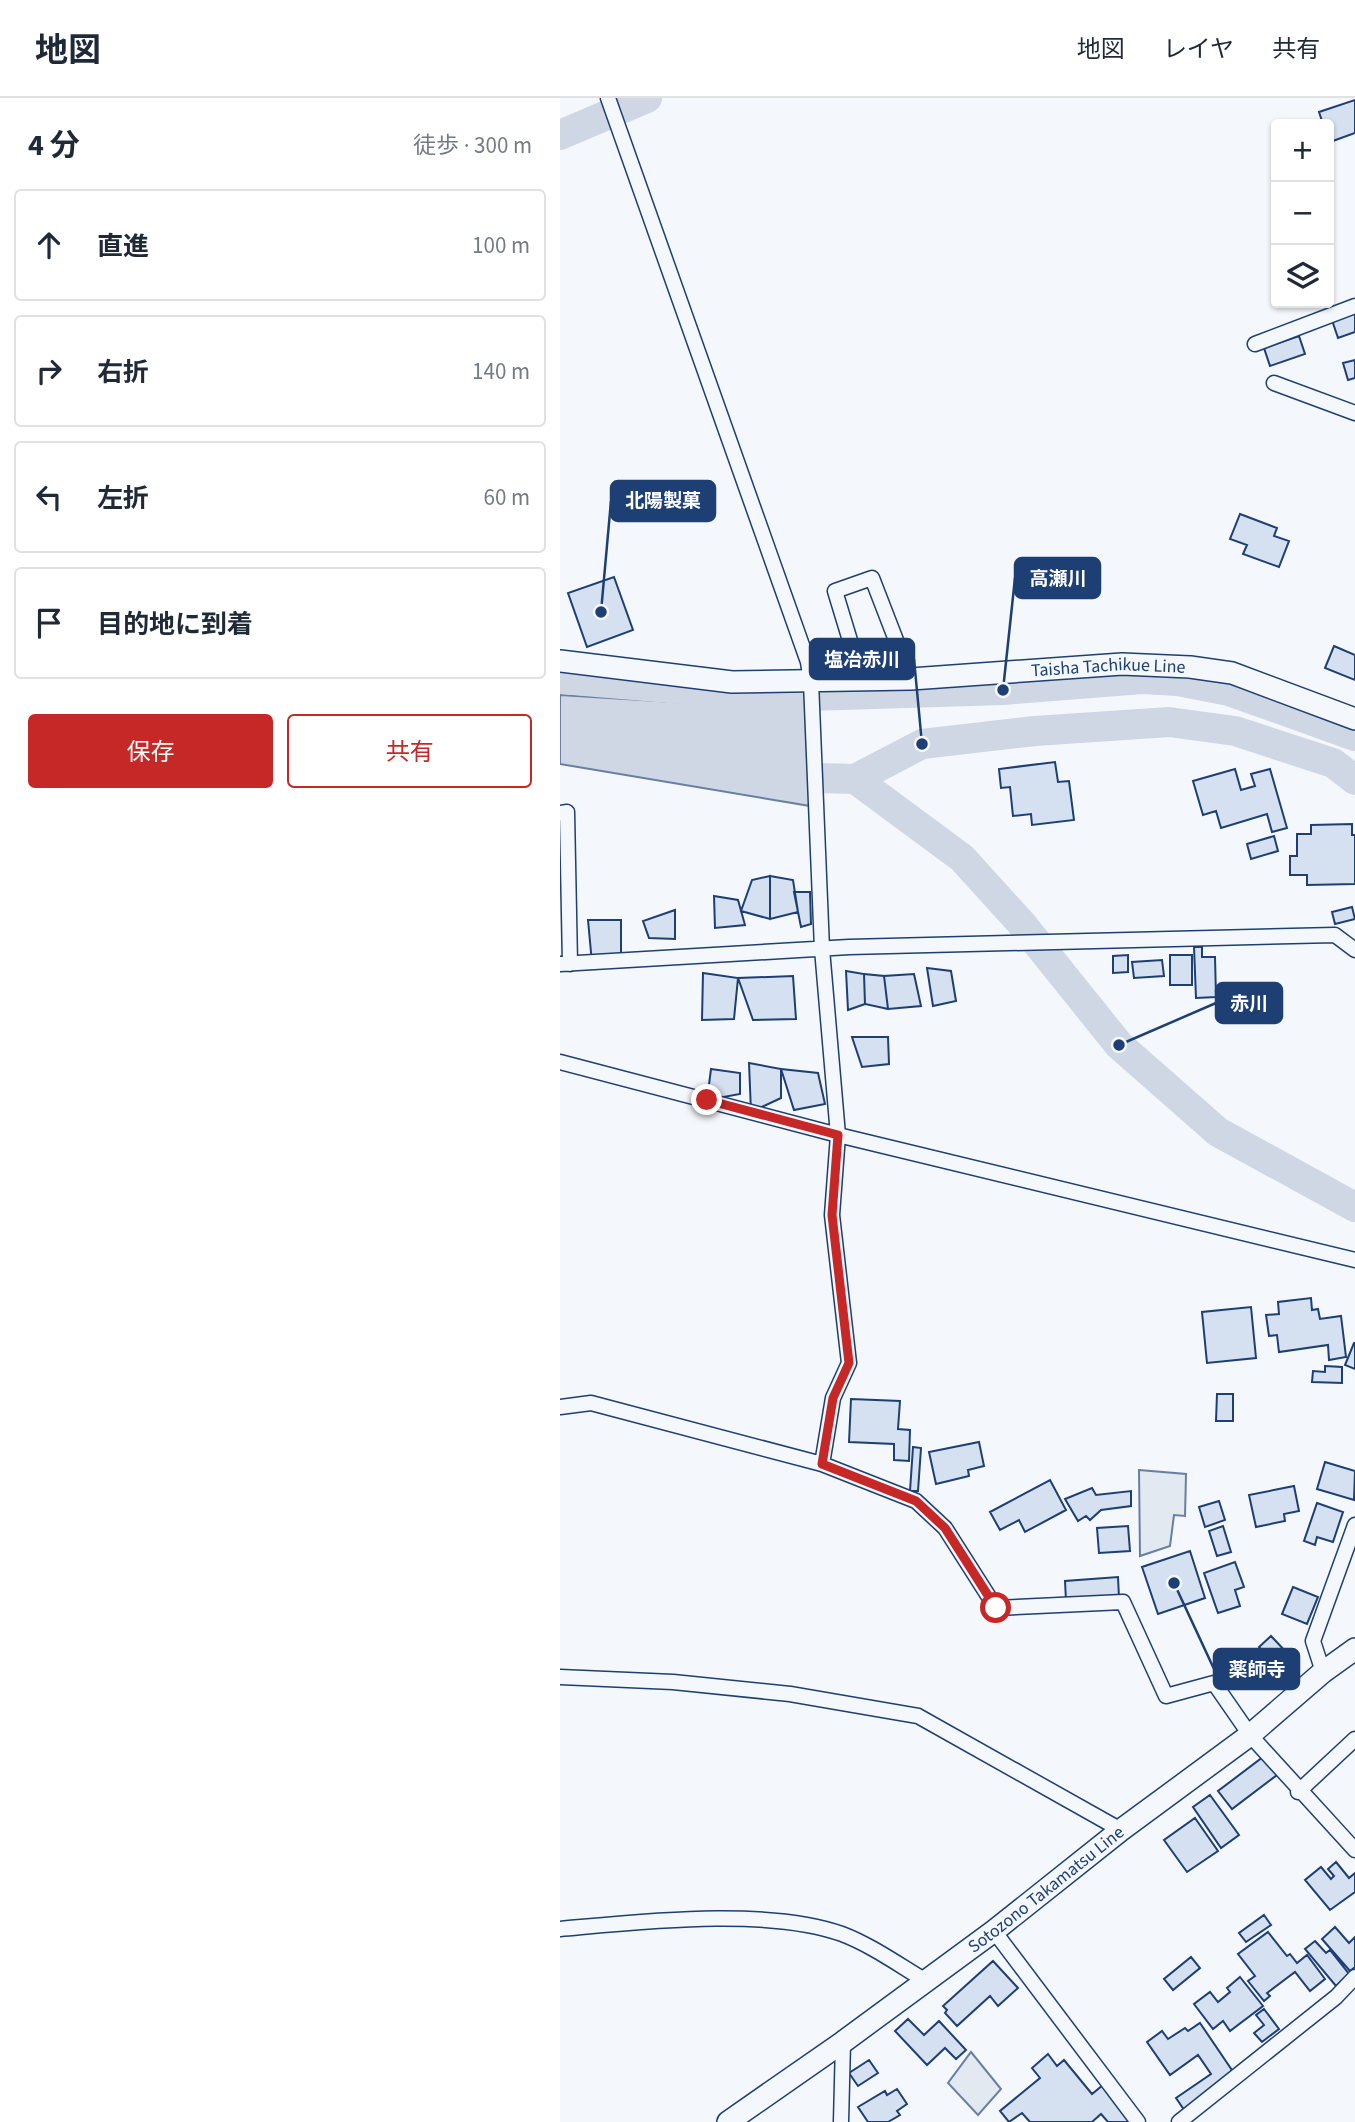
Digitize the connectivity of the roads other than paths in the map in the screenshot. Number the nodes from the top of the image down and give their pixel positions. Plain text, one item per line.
1 (608, 98) edge
2 (1355, 306) edge
3 (1255, 344) dead end
4 (1274, 383) dead end
5 (1355, 413) edge
6 (560, 661) edge
7 (911, 679) junction
8 (862, 680) junction
9 (811, 682) junction
10 (1355, 719) edge
11 (560, 813) edge
12 (822, 948) junction
13 (1355, 950) edge
14 (565, 964) edge
15 (560, 1062) edge
16 (838, 1135) junction
17 (1355, 1260) edge
18 (560, 1407) edge
19 (822, 1464) junction
20 (1355, 1525) edge
21 (1355, 1649) edge
22 (1323, 1672) junction
23 (560, 1677) edge
24 (1250, 1735) junction
25 (1355, 1739) edge
26 (1298, 1792) junction
27 (1121, 1830) junction
28 (1355, 1850) edge
29 (560, 1929) edge
30 (994, 1931) junction
31 (1355, 1977) edge
32 (926, 1981) junction
33 (843, 2042) junction
34 (728, 2122) edge
35 (841, 2122) edge
36 (1139, 2122) edge
37 (1179, 2122) edge

1 - 9 street
2 - 3 street
4 - 5 street
6 - 9 main road, Taisha Tachikue Line
7 - 8 main road, Taisha Tachikue Line
7 - 8 street
7 - 10 main road, Taisha Tachikue Line
8 - 9 main road, Taisha Tachikue Line
9 - 12 street
11 - 14 street
12 - 13 street
12 - 14 street
12 - 16 street
15 - 16 street
16 - 17 street
16 - 19 street
18 - 19 street
19 - 24 street
20 - 22 street
21 - 22 main road, Sotozono Takamatsu Line
22 - 24 main road, Sotozono Takamatsu Line
23 - 27 street
24 - 26 street
24 - 27 main road, Sotozono Takamatsu Line
25 - 26 street
26 - 28 street
27 - 30 main road, Sotozono Takamatsu Line
29 - 32 street
30 - 32 main road, Sotozono Takamatsu Line
30 - 36 street
31 - 37 street
32 - 33 main road, Sotozono Takamatsu Line
33 - 34 main road, Sotozono Takamatsu Line
33 - 35 street

